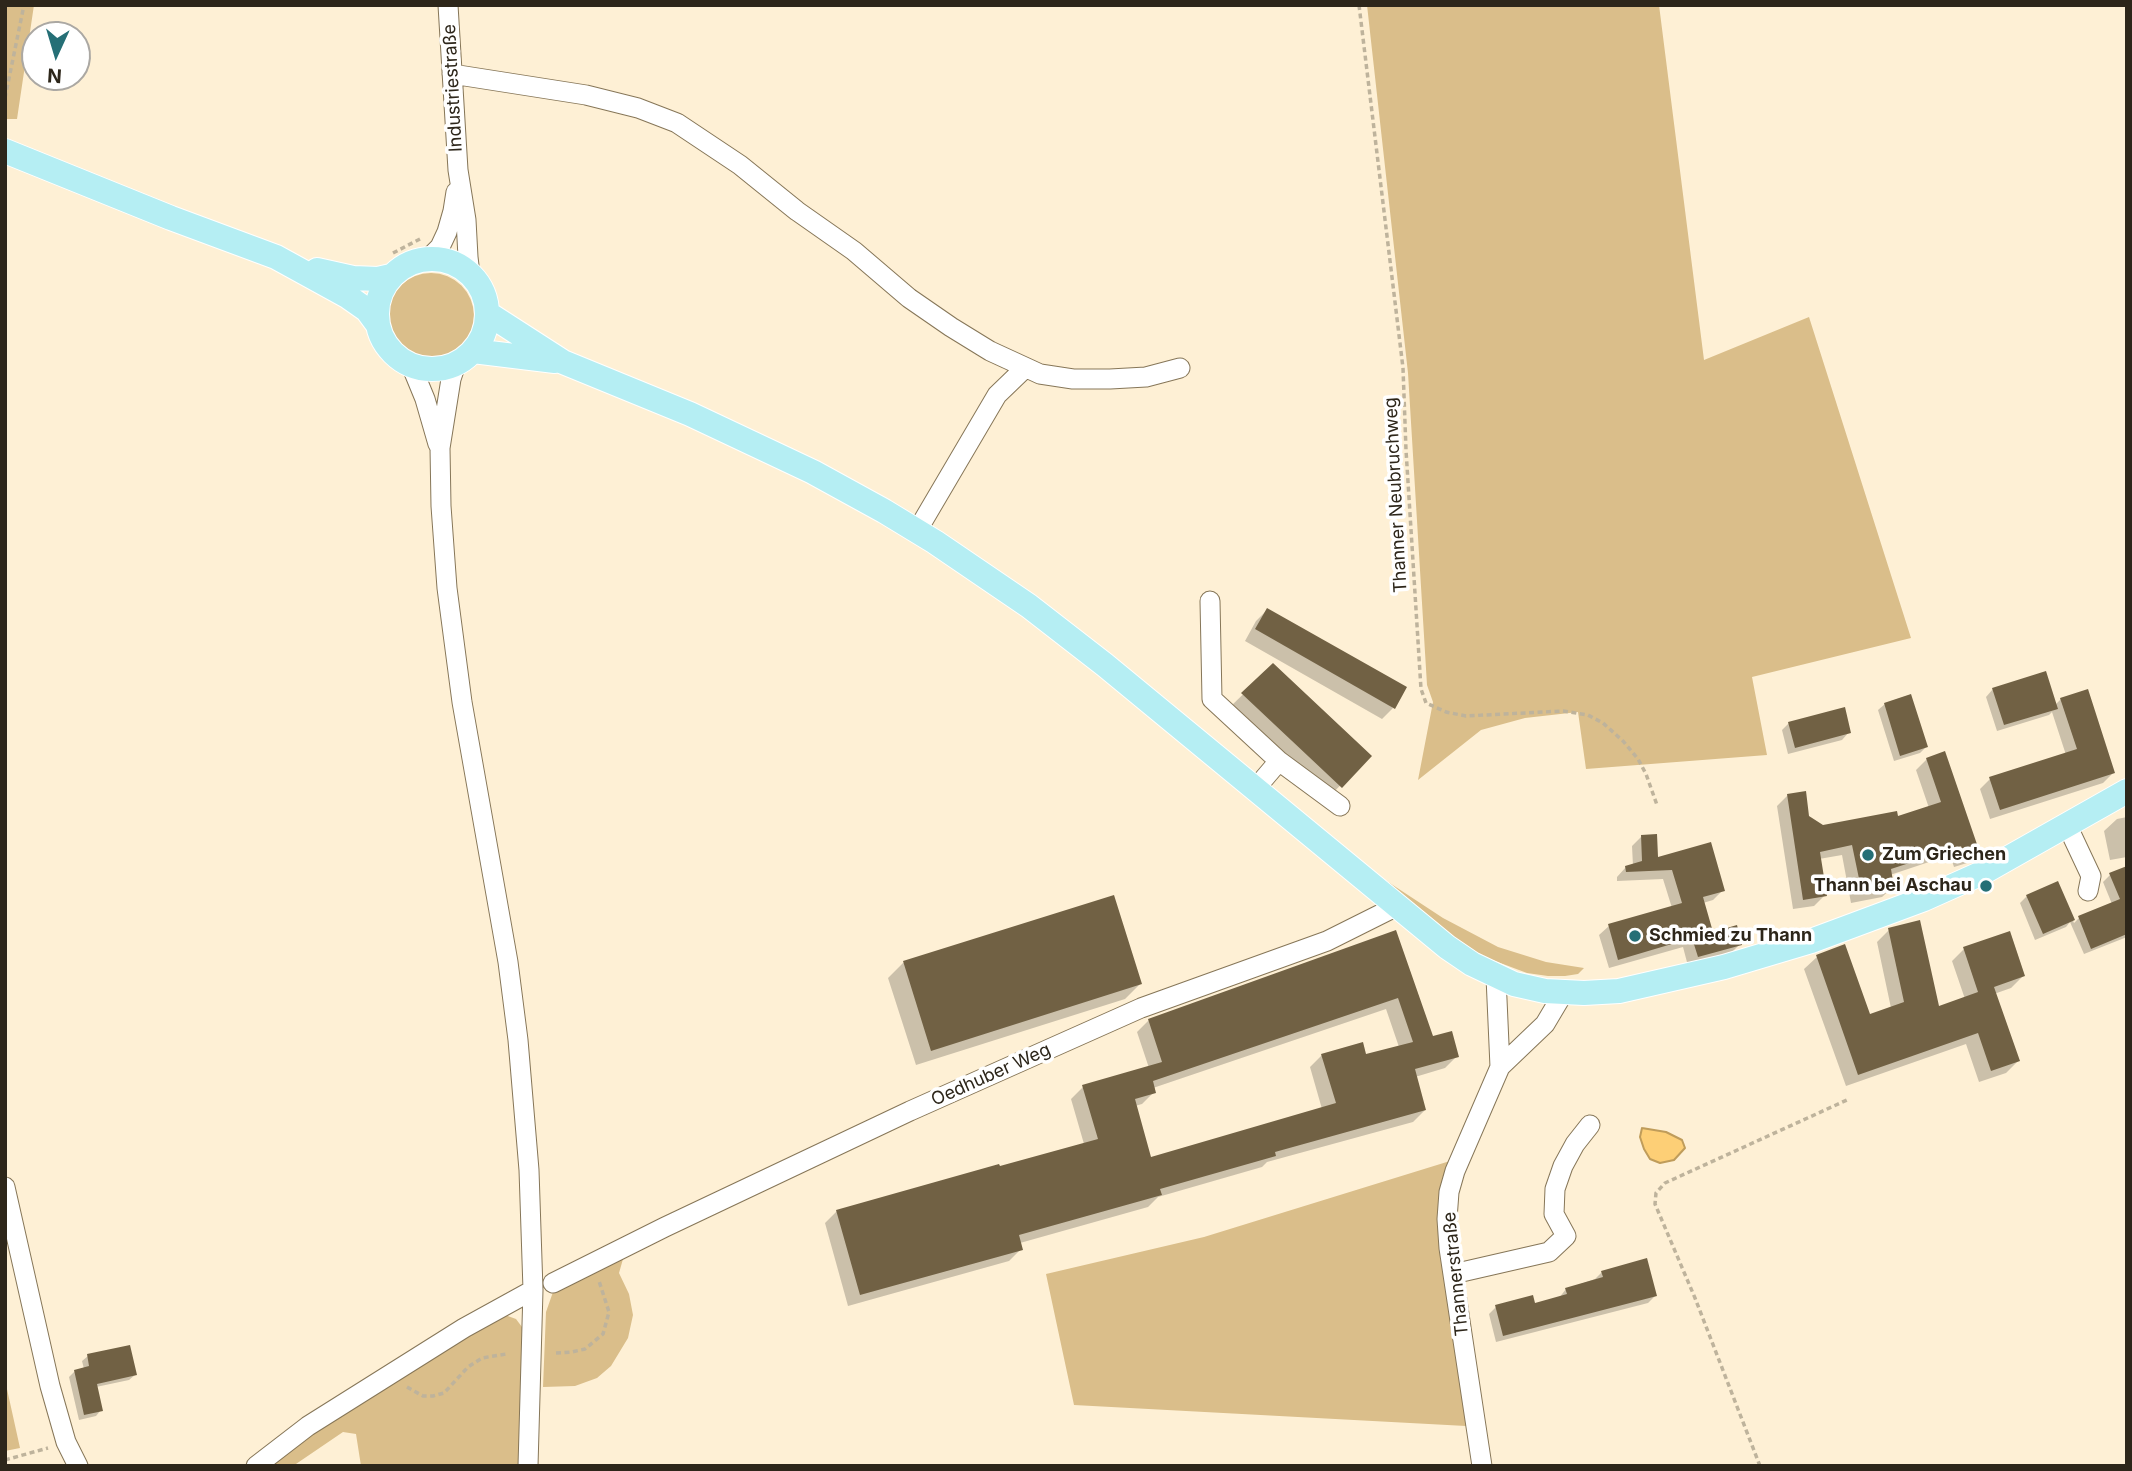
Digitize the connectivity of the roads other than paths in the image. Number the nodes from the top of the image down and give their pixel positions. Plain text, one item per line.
1 (448, 5) edge
2 (452, 74) junction
3 (5, 151) edge
4 (458, 170) junction
5 (425, 248) junction
6 (276, 257) junction
7 (389, 267) junction
8 (470, 274) junction
9 (487, 313) junction
10 (377, 325) junction
11 (465, 357) junction
12 (563, 362) junction
13 (411, 365) junction
14 (1025, 368) junction
15 (1180, 368) dead end
16 (440, 448) junction
17 (918, 531) junction
18 (1210, 601) dead end
19 (1279, 761) junction
20 (1256, 788) junction
21 (2127, 791) edge
22 (1340, 806) dead end
23 (2067, 825) junction
24 (2088, 891) dead end
25 (1397, 906) junction
26 (1496, 977) junction
27 (1564, 992) junction
28 (1500, 1067) junction
29 (1590, 1125) dead end
30 (5, 1187) edge
31 (1453, 1274) junction
32 (553, 1283) dead end
33 (533, 1290) junction
34 (78, 1466) edge
35 (256, 1466) edge
36 (528, 1466) edge
37 (1482, 1466) edge

1 - 2 street, Industriestraße
2 - 4 street, Industriestraße
2 - 14 street
3 - 6 main road
4 - 5 street, Industriestraße
4 - 8 street, Industriestraße
5 - 7 main road
5 - 8 main road
6 - 7 main road
6 - 10 main road
7 - 10 main road
8 - 9 main road
9 - 11 main road
9 - 12 main road
10 - 13 main road
11 - 12 main road
11 - 13 main road
11 - 16 street
12 - 17 main road
13 - 16 street
14 - 15 street
14 - 17 street
16 - 33 street
17 - 20 main road
18 - 19 street
19 - 20 street
19 - 22 street
20 - 25 main road
21 - 23 main road
23 - 24 street
23 - 27 main road
25 - 26 main road
25 - 32 street, Oedhuber Weg
26 - 27 main road
26 - 28 street, Thannerstraße
27 - 28 street, Thannerstraße
28 - 31 street, Thannerstraße
29 - 31 street
30 - 34 street
31 - 37 street, Thannerstraße
33 - 35 street
33 - 36 street

